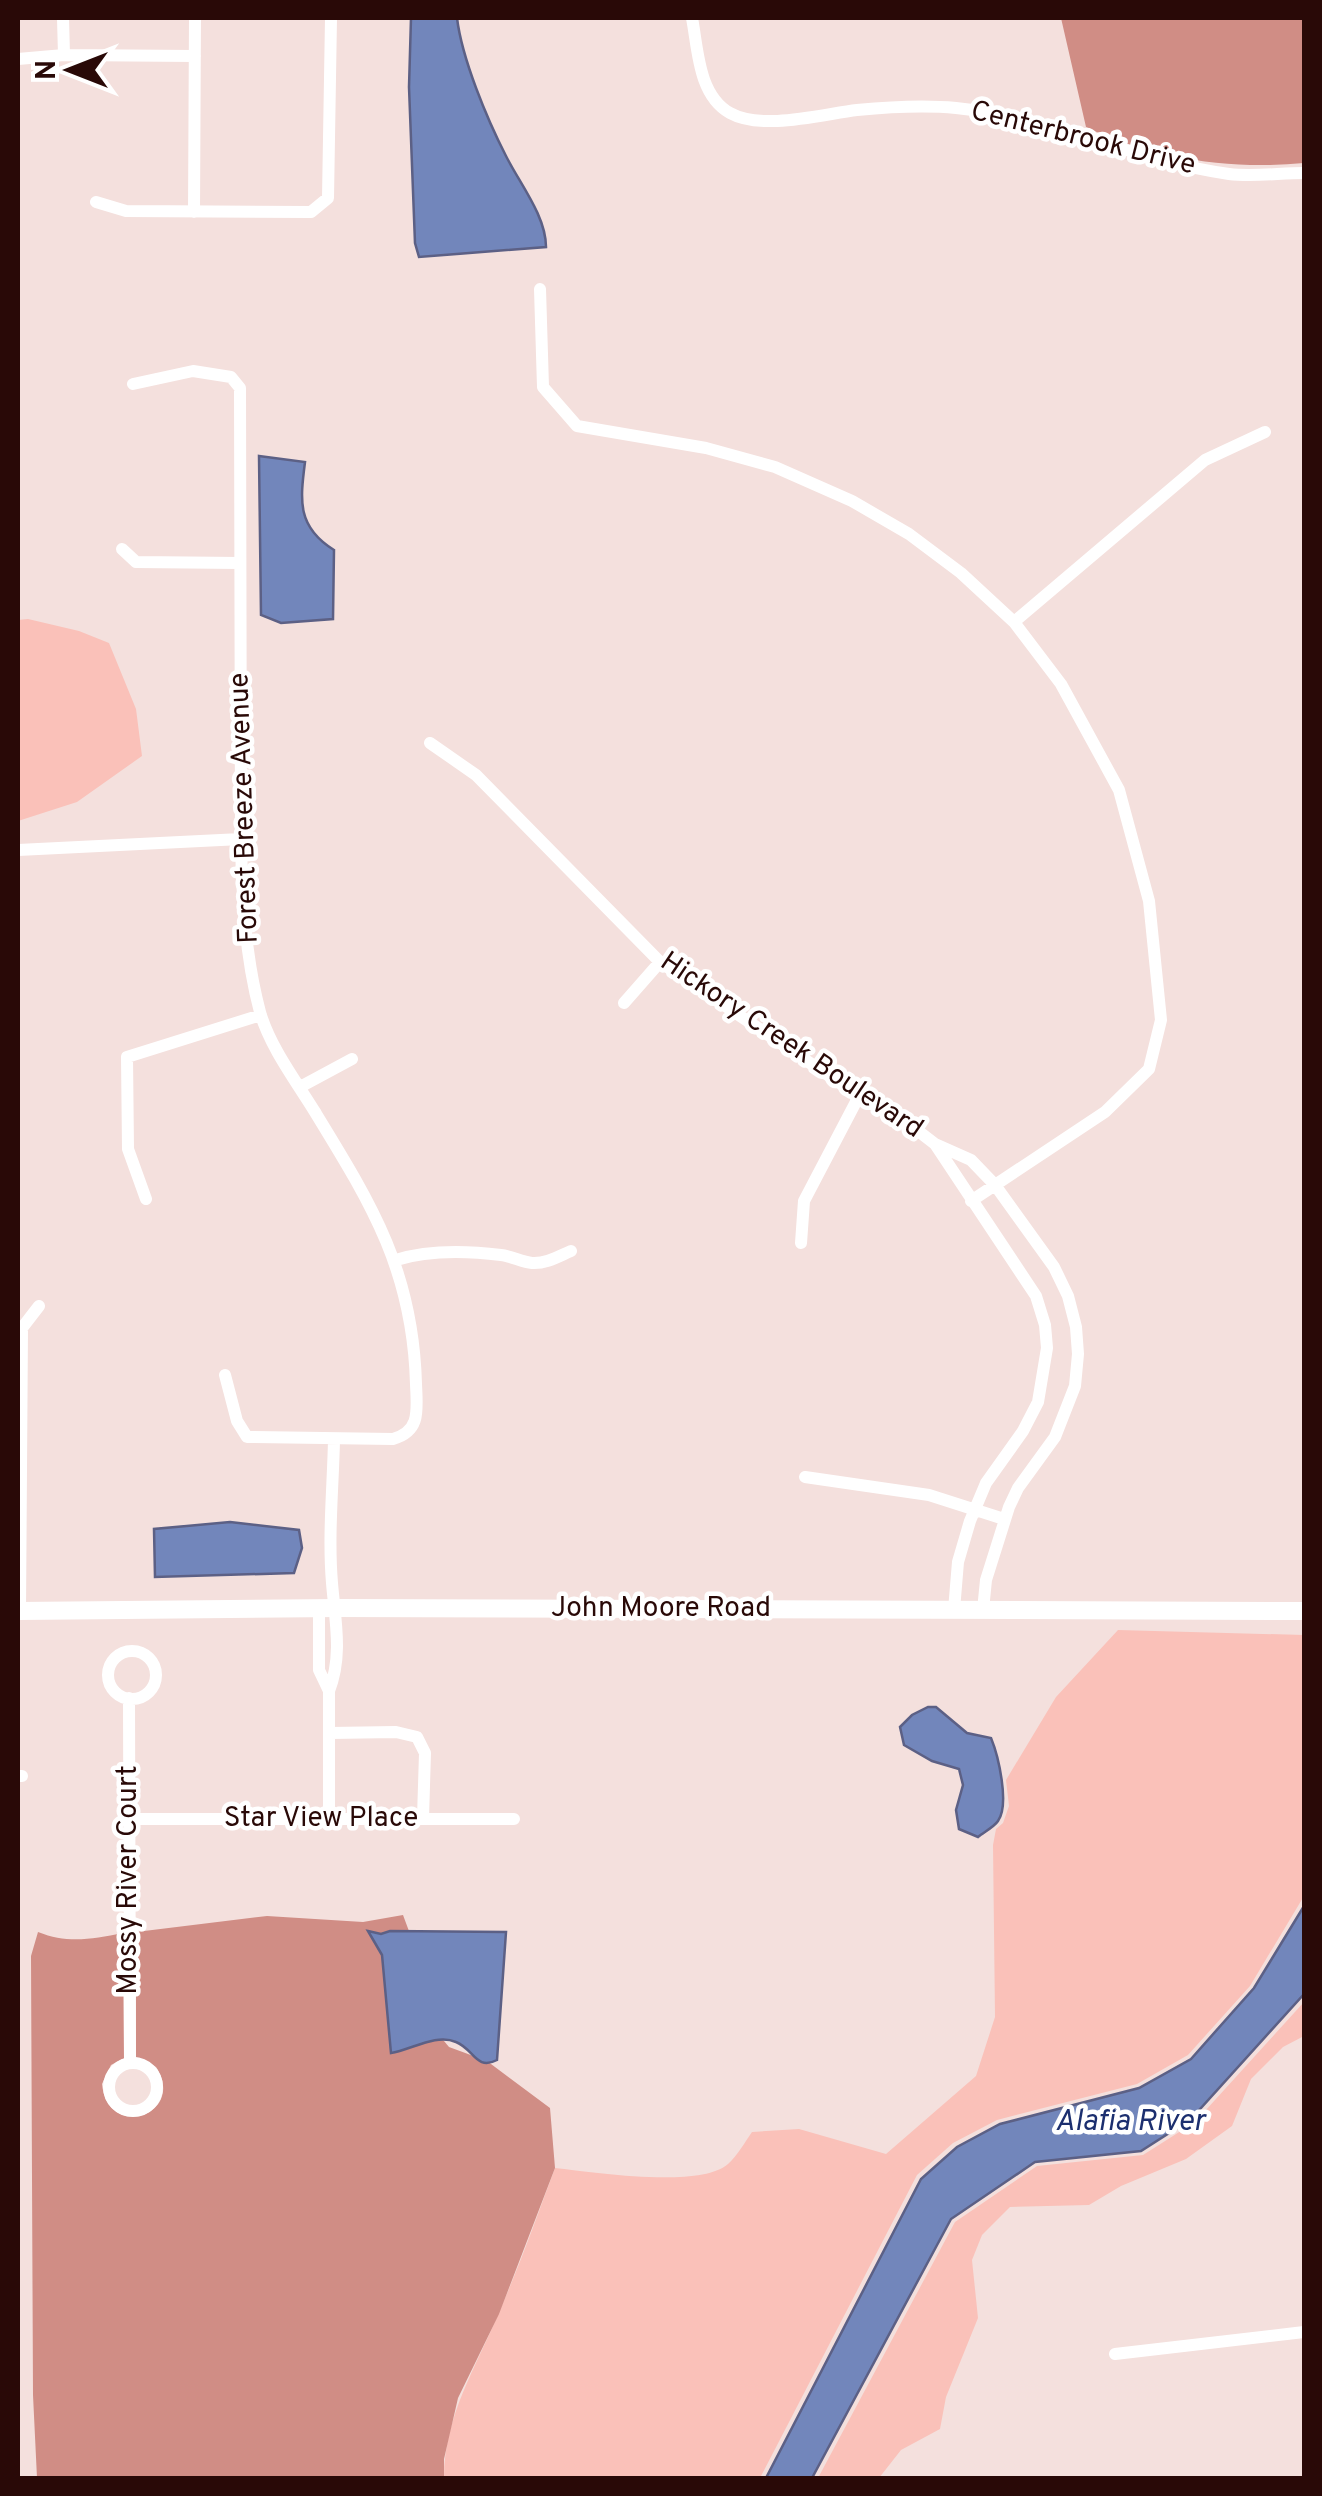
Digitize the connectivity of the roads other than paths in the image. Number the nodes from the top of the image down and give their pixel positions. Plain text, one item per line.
1 (64, 18) edge
2 (196, 18) edge
3 (331, 18) edge
4 (692, 18) edge
5 (64, 56) junction
6 (195, 56) junction
7 (18, 58) edge
8 (1304, 173) edge
9 (96, 202) dead end
10 (194, 212) junction
11 (540, 289) dead end
12 (133, 384) dead end
13 (1265, 432) dead end
14 (122, 548) dead end
15 (240, 563) junction
16 (1014, 622) junction
17 (430, 742) dead end
18 (240, 839) junction
19 (18, 850) edge
20 (660, 962) junction
21 (624, 1003) dead end
22 (261, 1015) junction
23 (352, 1060) dead end
24 (300, 1087) junction
25 (859, 1096) junction
26 (934, 1144) junction
27 (995, 1184) junction
28 (146, 1199) dead end
29 (971, 1200) junction
30 (801, 1243) dead end
31 (571, 1251) dead end
32 (396, 1260) junction
33 (40, 1306) dead end
34 (224, 1376) dead end
35 (334, 1440) junction
36 (805, 1477) dead end
37 (974, 1510) junction
38 (1004, 1520) junction
39 (328, 1608) junction
40 (954, 1610) junction
41 (983, 1610) junction
42 (19, 1611) edge
43 (1304, 1611) edge
44 (319, 1654) junction
45 (337, 1654) junction
46 (329, 1692) junction
47 (129, 1698) dead end
48 (330, 1733) junction
49 (329, 1818) junction
50 (424, 1818) junction
51 (514, 1819) dead end
52 (129, 1820) junction
53 (130, 2062) dead end
54 (1304, 2332) edge
55 (1114, 2354) dead end

1 - 5 street
2 - 6 street
3 - 10 street
4 - 8 street, Centerbrook Drive
5 - 6 street
5 - 7 street
6 - 10 street
9 - 10 street
11 - 16 street
12 - 15 street, Forest Breeze Avenue
13 - 16 street
14 - 15 street
15 - 18 street, Forest Breeze Avenue
16 - 27 street
17 - 20 street, Hickory Creek Boulevard
18 - 19 street
18 - 22 street, Forest Breeze Avenue
20 - 21 street
20 - 25 street, Hickory Creek Boulevard
22 - 24 street, Forest Breeze Avenue
22 - 28 street
23 - 24 street
24 - 32 street, Forest Breeze Avenue
25 - 26 street, Hickory Creek Boulevard
25 - 30 street
26 - 27 street, Hickory Creek Boulevard
26 - 29 street, Hickory Creek Boulevard
27 - 29 street
27 - 38 street, Hickory Creek Boulevard
29 - 37 street, Hickory Creek Boulevard
31 - 32 street
32 - 35 street, Forest Breeze Avenue
33 - 42 street
34 - 35 street, Forest Breeze Avenue
35 - 39 street
36 - 37 street
37 - 38 street
37 - 40 street, Hickory Creek Boulevard
38 - 41 street, Hickory Creek Boulevard
39 - 40 street, John Moore Road
39 - 42 street, John Moore Road
39 - 44 street
39 - 45 street
40 - 41 street, John Moore Road
41 - 43 street, John Moore Road
44 - 45 street
44 - 46 street
45 - 46 street
46 - 48 street
47 - 52 street, Mossy River Court
48 - 49 street
48 - 50 street
49 - 50 street, Star View Place
49 - 52 street, Star View Place
50 - 51 street, Star View Place
52 - 53 street, Mossy River Court
54 - 55 street

